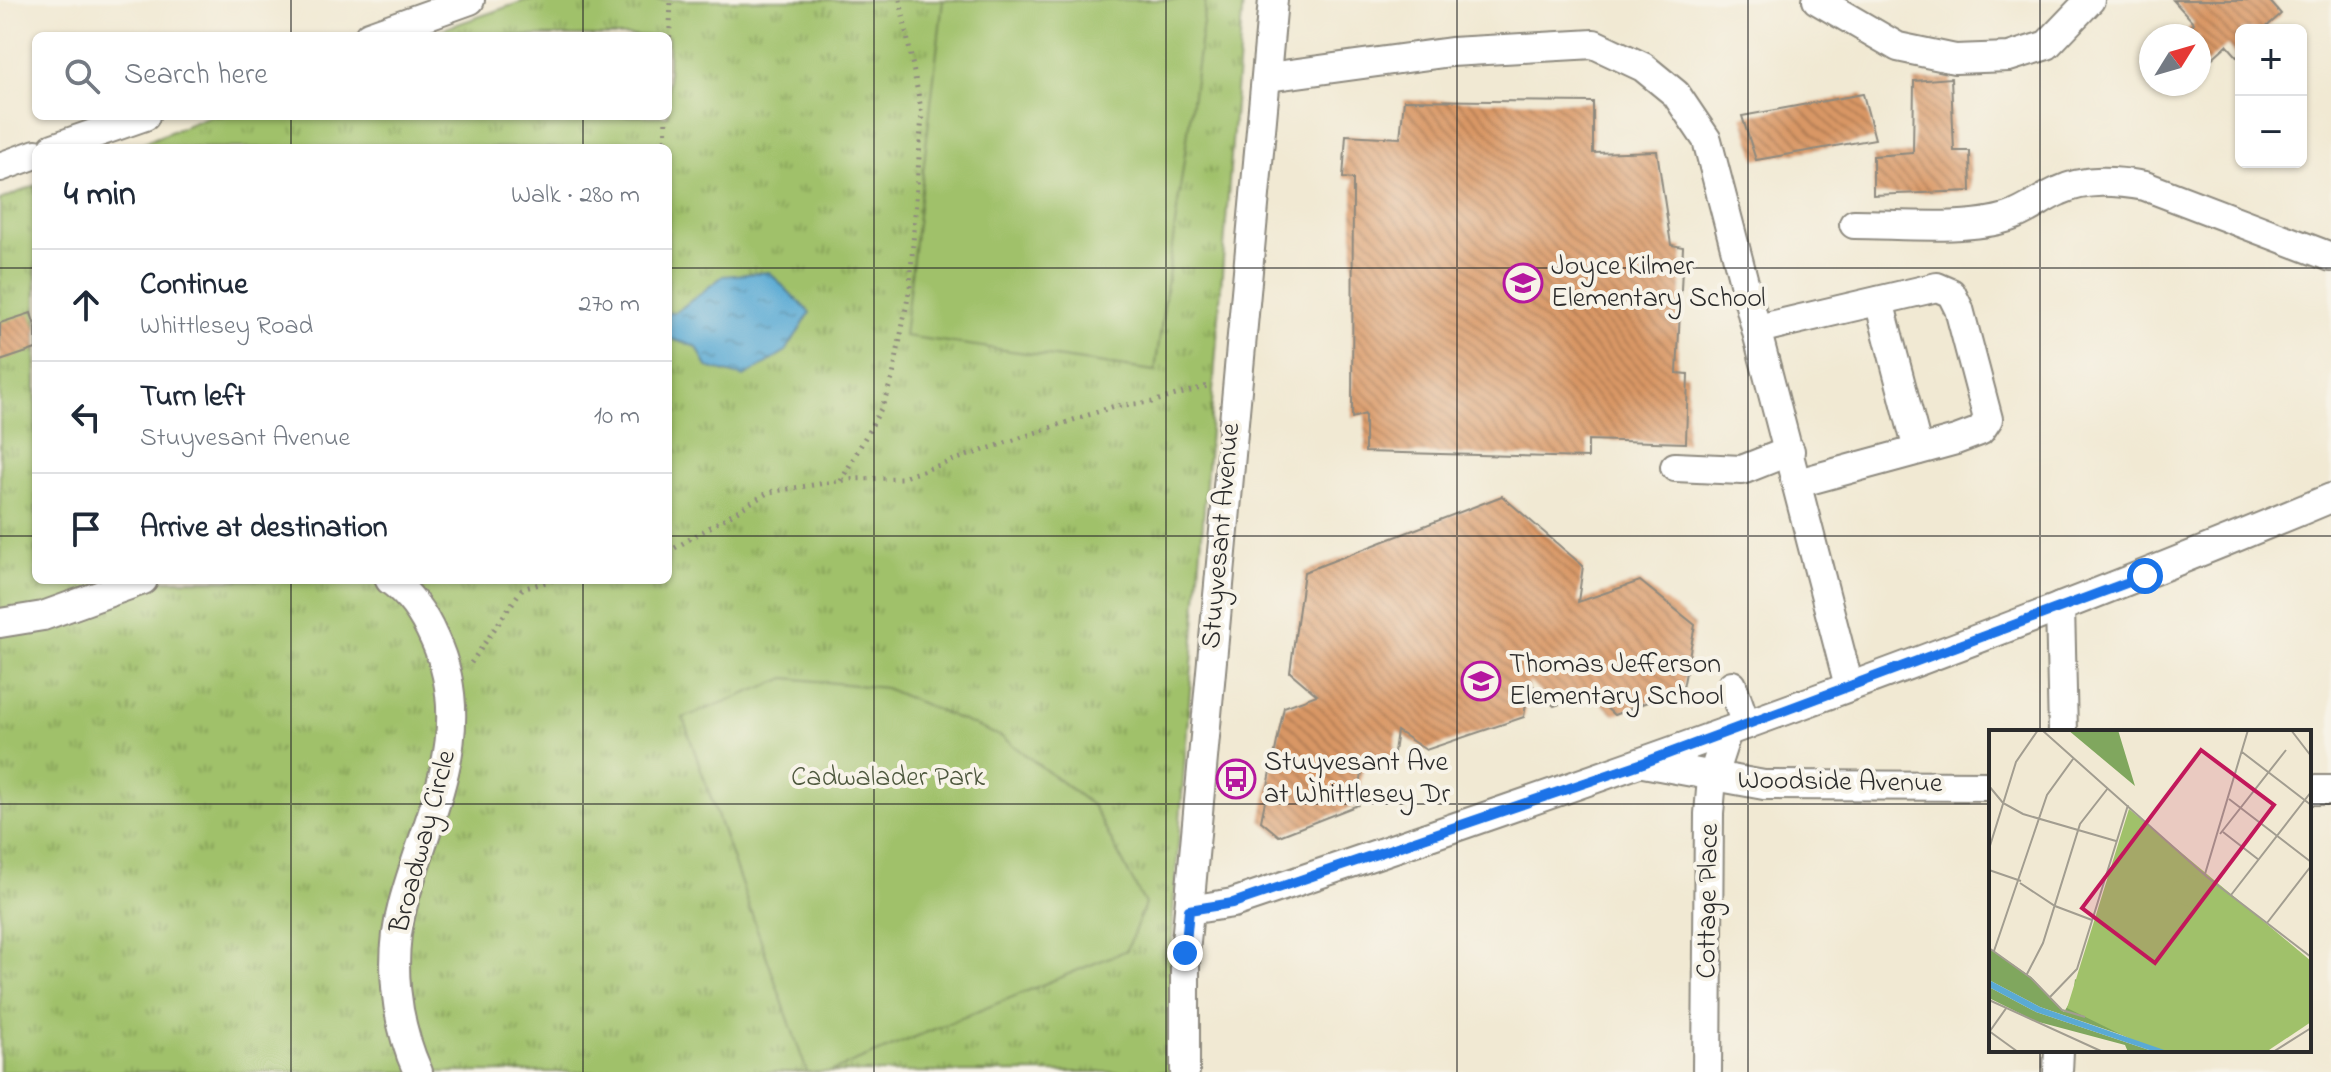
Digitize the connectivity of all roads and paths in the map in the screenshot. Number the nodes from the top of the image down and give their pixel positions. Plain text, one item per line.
1 (470, 0) edge
2 (671, 0) edge
3 (900, 0) edge
4 (1273, 0) edge
5 (2090, 0) edge
6 (1823, 2) edge
7 (380, 32) edge
8 (670, 32) edge
9 (1268, 77) junction
10 (134, 120) edge
11 (666, 120) edge
12 (64, 144) edge
13 (665, 144) edge
14 (32, 155) edge
15 (0, 167) edge
16 (1854, 224) dead end
17 (2331, 257) edge
18 (1879, 301) junction
19 (1758, 329) junction
20 (1214, 385) dead end
21 (1918, 450) junction
22 (1790, 451) junction
23 (1675, 467) dead end
24 (841, 481) junction
25 (1798, 483) junction
26 (2331, 498) edge
27 (672, 550) edge
28 (132, 584) edge
29 (394, 584) edge
30 (539, 584) edge
31 (2060, 607) junction
32 (0, 623) edge
33 (1732, 685) dead end
34 (1849, 686) junction
35 (452, 700) junction
36 (1737, 728) junction
37 (2063, 730) edge
38 (1643, 763) junction
39 (1712, 778) junction
40 (1989, 786) edge
41 (1189, 910) junction
42 (2059, 1052) edge
43 (418, 1072) edge
44 (1185, 1072) edge
45 (1707, 1072) edge
46 (2058, 1072) edge

1 - 7 street
2 - 8 path
3 - 24 path
4 - 9 street, Stuyvesant Avenue
5 - 6 street
9 - 19 street
9 - 41 street, Stuyvesant Avenue
10 - 12 street
11 - 13 path
14 - 15 street
16 - 17 street
18 - 19 street
18 - 21 street
18 - 21 street
19 - 22 street
20 - 24 path
21 - 25 street
22 - 23 street
22 - 25 street
24 - 27 path
25 - 34 street
26 - 31 street
28 - 32 street
29 - 35 street, Broadway Circle
30 - 35 path
31 - 34 street
31 - 37 street
33 - 36 street
34 - 36 street
35 - 43 street, Broadway Circle
36 - 38 street
36 - 39 street, Cottage Place
38 - 39 street, Woodside Avenue
38 - 41 street
39 - 40 street, Woodside Avenue
39 - 45 street, Cottage Place
41 - 44 street, Stuyvesant Avenue
42 - 46 street

